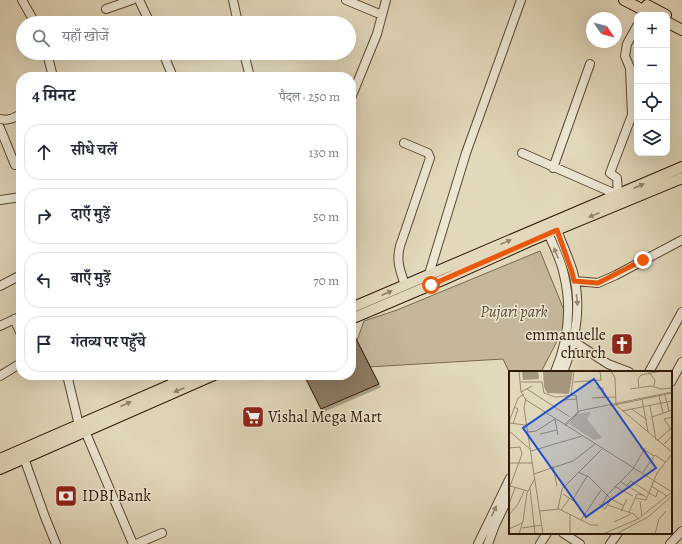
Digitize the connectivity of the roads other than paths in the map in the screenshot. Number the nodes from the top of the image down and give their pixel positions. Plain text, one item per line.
1 (22, 0) edge
2 (132, 0) edge
3 (139, 0) edge
4 (233, 0) edge
5 (346, 0) edge
6 (386, 0) edge
7 (521, 0) edge
8 (624, 0) edge
9 (638, 0) edge
10 (106, 9) dead end
11 (644, 12) edge
12 (660, 12) edge
13 (382, 15) junction
14 (31, 16) edge
15 (147, 16) edge
16 (236, 16) edge
17 (670, 17) edge
18 (682, 23) edge
19 (670, 24) edge
20 (682, 30) edge
21 (634, 31) edge
22 (49, 60) edge
23 (166, 60) edge
24 (246, 60) edge
25 (590, 64) dead end
26 (52, 72) edge
27 (171, 72) edge
28 (249, 72) edge
29 (356, 85) edge
30 (16, 116) edge
31 (0, 119) edge
32 (0, 128) edge
33 (404, 143) dead end
34 (522, 153) dead end
35 (16, 166) edge
36 (682, 167) edge
37 (553, 168) junction
38 (682, 178) edge
39 (618, 195) junction
40 (1, 197) edge
41 (16, 197) edge
42 (551, 228) junction
43 (682, 240) edge
44 (429, 274) junction
45 (16, 278) edge
46 (574, 281) junction
47 (405, 285) junction
48 (0, 286) edge
49 (356, 306) edge
50 (682, 312) edge
51 (356, 317) edge
52 (16, 318) edge
53 (0, 326) edge
54 (573, 341) junction
55 (682, 365) edge
56 (16, 366) edge
57 (555, 371) edge
58 (563, 371) edge
59 (626, 371) edge
60 (650, 371) edge
61 (0, 376) edge
62 (68, 380) edge
63 (183, 380) edge
64 (202, 380) edge
65 (672, 380) edge
66 (82, 428) junction
67 (24, 458) junction
68 (0, 459) edge
69 (0, 469) edge
70 (509, 480) edge
71 (509, 496) edge
72 (682, 531) edge
73 (162, 533) dead end
74 (546, 534) edge
75 (565, 534) edge
76 (617, 534) edge
77 (56, 544) edge
78 (133, 544) edge
79 (136, 544) edge
80 (478, 544) edge
81 (488, 544) edge
82 (540, 544) edge
83 (580, 544) edge
84 (610, 544) edge
85 (670, 544) edge

1 - 14 street
2 - 10 street
3 - 15 street
4 - 16 street
5 - 13 street
6 - 13 street
7 - 44 street
8 - 11 main road
9 - 12 main road
13 - 29 street
17 - 18 main road
19 - 20 main road
21 - 39 street
22 - 26 street
23 - 27 street
24 - 28 street
25 - 37 street
30 - 31 street
32 - 35 street
33 - 47 street
34 - 37 street
39 -> 36 main road
37 - 39 street
38 -> 42 main road
39 - 42 main road
40 - 41 street
44 -> 42 main road
42 - 46 street
42 - 51 main road
57 -> 42 street
43 - 46 street
44 - 47 main road
45 - 48 street
46 -> 54 street
49 -> 47 main road
50 - 60 street
52 - 53 street
54 - 58 street
54 - 59 street
55 - 65 street
56 - 61 street
62 - 66 street
66 -> 63 main road
64 -> 66 main road
66 - 67 main road
66 - 68 main road
66 - 78 street
67 - 69 main road
67 - 77 street
80 -> 70 street
71 - 81 street
72 - 85 street
73 - 79 street
74 - 82 street
75 - 83 street
76 - 84 street

